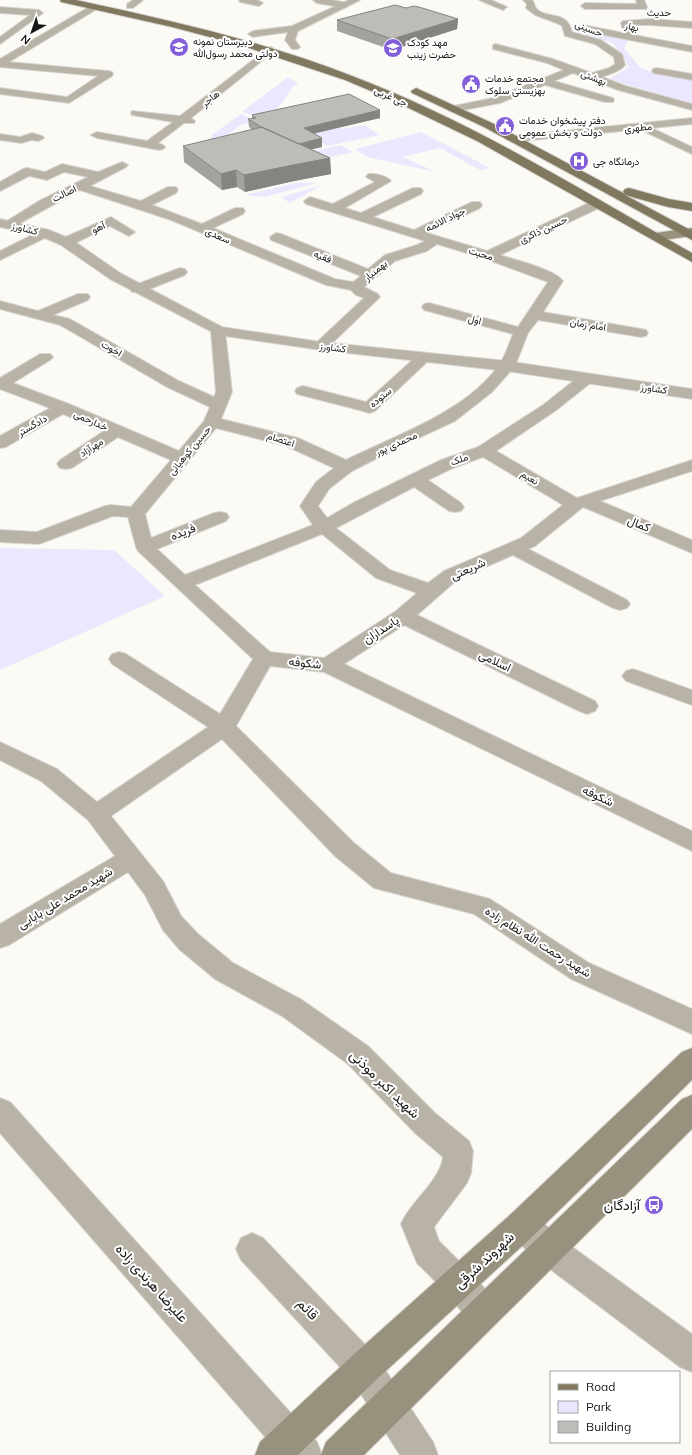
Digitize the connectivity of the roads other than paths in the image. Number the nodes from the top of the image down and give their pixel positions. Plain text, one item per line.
1 (64, 0) edge
2 (139, 0) edge
3 (244, 0) edge
4 (317, 0) edge
5 (356, 0) edge
6 (483, 0) edge
7 (527, 0) edge
8 (640, 0) edge
9 (99, 3) edge
10 (259, 3) dead end
11 (345, 5) junction
12 (130, 6) junction
13 (585, 6) dead end
14 (503, 7) dead end
15 (0, 10) edge
16 (534, 12) junction
17 (519, 14) dead end
18 (564, 23) junction
19 (538, 24) dead end
20 (692, 25) edge
21 (222, 27) dead end
22 (294, 29) junction
23 (249, 33) joint
24 (634, 38) junction
25 (0, 41) edge
26 (496, 47) dead end
27 (300, 48) joint
28 (631, 48) dead end
29 (692, 49) edge
30 (270, 50) junction
31 (0, 63) edge
32 (574, 69) junction
33 (68, 71) junction
34 (658, 71) dead end
35 (594, 76) junction
36 (692, 77) edge
37 (57, 80) dead end
38 (544, 81) junction
39 (1, 85) edge
40 (407, 88) dead end
41 (14, 92) junction
42 (215, 94) junction
43 (227, 97) dead end
44 (69, 100) junction
45 (609, 100) dead end
46 (0, 102) edge
47 (692, 107) edge
48 (454, 109) junction
49 (60, 112) dead end
50 (136, 113) dead end
51 (182, 120) junction
52 (692, 121) edge
53 (195, 122) dead end
54 (641, 126) junction
55 (97, 135) dead end
56 (0, 137) edge
57 (38, 138) dead end
58 (512, 139) junction
59 (692, 151) edge
60 (122, 165) dead end
61 (98, 176) junction
62 (372, 177) dead end
63 (593, 183) junction
64 (78, 186) junction
65 (0, 187) edge
66 (172, 190) dead end
67 (417, 191) dead end
68 (310, 201) dead end
69 (597, 204) junction
70 (142, 205) junction
71 (476, 205) dead end
72 (692, 207) edge
73 (336, 208) junction
74 (239, 211) dead end
75 (363, 217) junction
76 (4, 223) edge
77 (203, 228) junction
78 (129, 232) dead end
79 (690, 232) edge
80 (44, 233) junction
81 (415, 234) junction
82 (276, 237) dead end
83 (655, 237) junction
84 (437, 239) junction
85 (66, 242) junction
86 (488, 255) junction
87 (0, 256) edge
88 (692, 258) edge
89 (180, 272) dead end
90 (370, 275) junction
91 (356, 286) junction
92 (137, 289) junction
93 (82, 297) dead end
94 (0, 304) edge
95 (429, 307) dead end
96 (534, 315) junction
97 (40, 316) junction
98 (218, 330) junction
99 (521, 332) junction
100 (641, 333) dead end
101 (322, 346) junction
102 (45, 357) dead end
103 (423, 358) junction
104 (507, 366) junction
105 (587, 378) junction
106 (0, 384) edge
107 (303, 391) dead end
108 (692, 394) edge
109 (219, 405) junction
110 (63, 407) junction
111 (212, 422) junction
112 (116, 431) junction
113 (0, 443) edge
114 (484, 451) junction
115 (182, 459) junction
116 (66, 464) dead end
117 (692, 465) edge
118 (346, 467) junction
119 (416, 480) junction
120 (581, 503) junction
121 (455, 507) dead end
122 (136, 513) junction
123 (220, 517) dead end
124 (324, 527) junction
125 (0, 536) edge
126 (145, 547) junction
127 (692, 547) edge
128 (515, 549) junction
129 (182, 583) junction
130 (431, 591) junction
131 (620, 604) dead end
132 (403, 616) junction
133 (264, 658) junction
134 (119, 659) dead end
135 (328, 665) junction
136 (633, 676) dead end
137 (692, 698) edge
138 (587, 706) dead end
139 (224, 727) junction
140 (0, 750) edge
141 (96, 814) junction
142 (692, 842) edge
143 (131, 858) junction
144 (0, 938) edge
145 (692, 1022) edge
146 (692, 1061) edge
147 (692, 1109) edge
148 (0, 1112) edge
149 (522, 1225) junction
150 (252, 1249) dead end
151 (549, 1249) junction
152 (459, 1284) junction
153 (483, 1312) junction
154 (692, 1355) edge
155 (364, 1368) junction
156 (388, 1405) junction
157 (289, 1449) edge
158 (339, 1455) edge
159 (420, 1455) edge

1 - 9 main road, جی غربی
2 - 12 street
3 - 10 street
4 - 11 street
5 - 11 street
6 - 14 street
7 - 16 street
8 - 13 street
9 - 12 main road, جی غربی
9 - 30 main road, جی غربی
9 - 31 street
11 - 22 street
12 - 21 main road, جی غربی
15 - 25 street
16 - 17 street
16 - 18 street, حسینی
18 - 19 street
18 - 24 street, بهار
18 - 35 street, حسینی
20 - 24 street, حدیث
22 - 23 street
22 - 27 street
23 - 27 main road
24 - 28 street
24 - 29 street, بهار
26 - 32 street, بهشتی
30 - 42 street, هاجر
30 - 69 main road, جی غربی
31 - 33 street
32 - 35 street, بهشتی
32 - 38 street
33 - 37 street
33 - 44 street
34 - 36 street
35 - 47 street, بهشتی
38 - 45 street
38 - 48 street
39 - 41 street
40 - 48 main road, جی غربی
41 - 44 street
41 - 46 street
42 - 43 street
42 - 51 street, هاجر
44 - 49 street
48 - 58 main road, جی غربی
50 - 51 street
51 - 53 street
51 - 55 street, هاجر
52 - 54 street, مطهری
54 - 58 street, مطهری
54 - 59 street
56 - 57 street
58 - 63 main road, جی غربی
60 - 61 street, اصالت
61 - 64 street, اصالت
61 - 65 street
62 - 73 street
63 - 72 main road
63 - 79 main road, جی غربی
64 - 70 street, سعدی
64 - 76 street, اصالت
66 - 70 street
67 - 75 street
68 - 73 street, محبت
69 - 83 main road, جی غربی
69 - 86 street, حسین ذاکری
70 - 77 street, سعدی
71 - 81 street, جواد الائمه
73 - 75 street, محبت
74 - 77 street
75 - 81 street, محبت
76 - 80 street, کشاورز
77 - 91 street, سعدی
78 - 85 street, آهو
79 - 83 main road
80 - 85 street, کشاورز
80 - 87 street
81 - 84 street, محبت
82 - 90 street, فقیه
83 - 88 main road, جی غربی
84 - 86 street, محبت
84 - 90 street, بهمنیار
85 - 92 street, کشاورز
86 - 96 street, محبت
89 - 92 street
90 - 91 street, بهمنیار
91 - 101 street, بهمنیار
92 - 98 street, کشاورز
93 - 97 street
94 - 97 street, اخوت
95 - 99 street, اول
96 - 99 street, محبت
96 - 100 street, امام زمان
97 - 109 street, اخوت
98 - 101 street, کشاورز
98 - 109 street, حسین کوهیانی
99 - 104 street, محبت
101 - 103 street, کشاورز
102 - 106 street
103 - 104 street, کشاورز
103 - 107 street, ستوده
104 - 105 street, کشاورز
104 - 118 street, محمدی پور
105 - 108 street, کشاورز
105 - 114 street, ملک
106 - 110 street, خدارحمی
109 - 111 street, حسین کوهیانی
110 - 112 street, خدارحمی
110 - 113 street, دادگستر
111 - 115 street, حسین کوهیانی
111 - 118 street, اعتصام
112 - 115 street, خدارحمی
112 - 116 street, مهرآزاد
114 - 119 street, ملک
114 - 120 street, نعیم
115 - 122 street, حسین کوهیانی
117 - 120 street, شریعتی
118 - 124 street, محمدی پور
119 - 121 street
119 - 124 street, ملک
120 - 127 street, کمال
120 - 128 street, شریعتی
122 - 125 street
122 - 126 street
123 - 126 street, فریده
124 - 129 street
124 - 130 street
126 - 129 street
128 - 130 street, شریعتی
128 - 131 street
129 - 133 street
130 - 132 street, پاسداران
132 - 135 street, پاسداران
132 - 138 street, اسلامی
133 - 135 street, شکوفه
133 - 139 street
134 - 139 street, شهید رحمت الله نظام زاده
135 - 142 street, شکوفه
136 - 137 street
139 - 141 street
139 - 145 street, شهید رحمت الله نظام زاده
140 - 141 street
141 - 143 street
143 - 144 street, شهید محمد علی بابایی
143 - 152 street, شهید اکبر موذنی
146 - 149 main road, شهروند شرقی
147 - 151 main road
148 - 157 street, علیرضا هرندی زاده
149 - 151 street
149 - 152 main road, شهروند شرقی
150 - 155 street, قائم
151 - 153 main road
151 - 154 street
152 - 153 street, شهید اکبر موذنی
152 - 155 main road, شهروند شرقی
153 - 156 main road
155 - 156 street, قائم
155 - 157 main road, شهروند شرقی
156 - 158 main road
156 - 159 street, قائم

